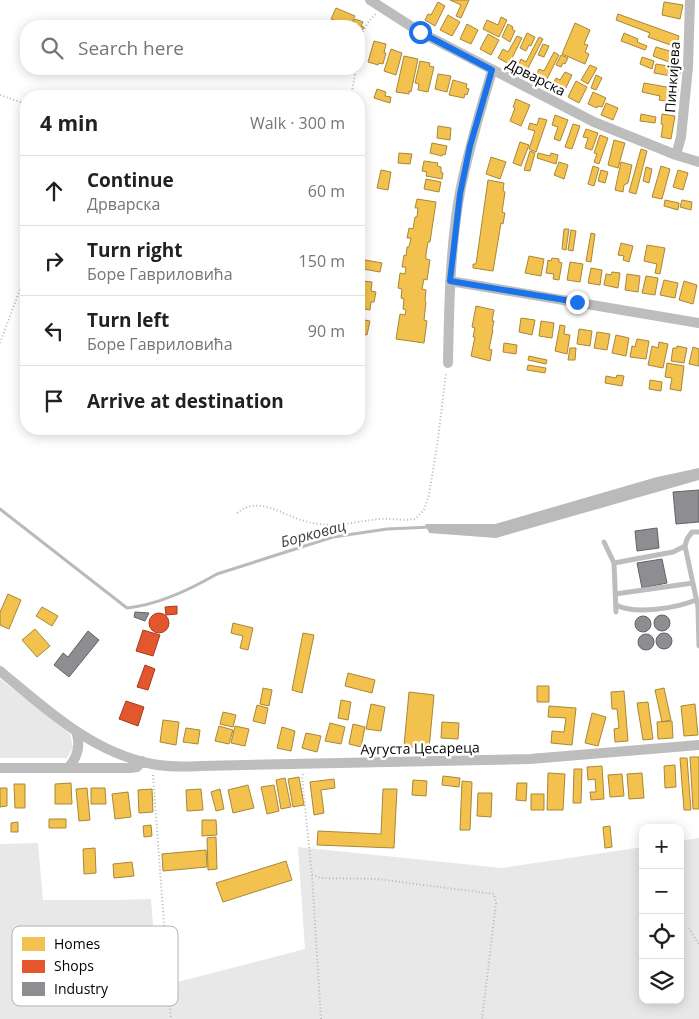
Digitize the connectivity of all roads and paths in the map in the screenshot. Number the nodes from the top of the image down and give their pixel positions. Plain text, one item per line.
1 (370, 0) edge
2 (690, 0) edge
3 (383, 7) junction
4 (365, 29) edge
5 (492, 70) junction
6 (355, 75) edge
7 (353, 90) edge
8 (0, 95) edge
9 (20, 102) edge
10 (676, 155) junction
11 (699, 162) edge
12 (450, 281) junction
13 (20, 289) edge
14 (699, 323) edge
15 (0, 343) edge
16 (448, 363) joint
17 (236, 513) dead end
18 (699, 532) edge
19 (604, 542) dead end
20 (685, 546) junction
21 (614, 563) junction
22 (693, 583) junction
23 (615, 594) junction
24 (696, 600) junction
25 (616, 605) junction
26 (616, 612) dead end
27 (698, 646) edge
28 (0, 671) edge
29 (76, 731) junction
30 (699, 745) edge
31 (146, 762) junction
32 (306, 764) junction
33 (0, 768) edge
34 (68, 768) junction
35 (312, 874) junction
36 (164, 926) edge
37 (688, 928) dead end
38 (699, 944) edge
39 (170, 1006) edge
40 (171, 1019) edge
41 (320, 1019) edge
42 (482, 1019) edge

1 - 3 street, Дрварска
2 - 10 street, Пинкијева
3 - 4 path
3 - 5 street, Дрварска
5 - 10 street, Дрварска
5 - 12 street
6 - 7 path
8 - 9 path
10 - 11 street, Дрварска
12 - 14 street
12 - 16 street
13 - 15 path
16 - 17 path
18 - 20 lane
19 - 21 lane
20 - 21 lane
20 - 22 lane
21 - 23 lane
22 - 23 lane
22 - 24 lane
23 - 25 lane
24 - 25 lane
24 - 27 lane
25 - 26 lane
28 - 29 street, Аугуста Цесареца
29 - 31 street, Аугуста Цесареца
29 - 34 street
30 - 32 street, Аугуста Цесареца
31 - 32 street, Аугуста Цесареца
31 - 34 street, Аугуста Цесареца
31 - 36 path
32 - 35 path
33 - 34 street, Аугуста Цесареца
35 - 41 path
35 - 42 path
37 - 38 path
39 - 40 path

